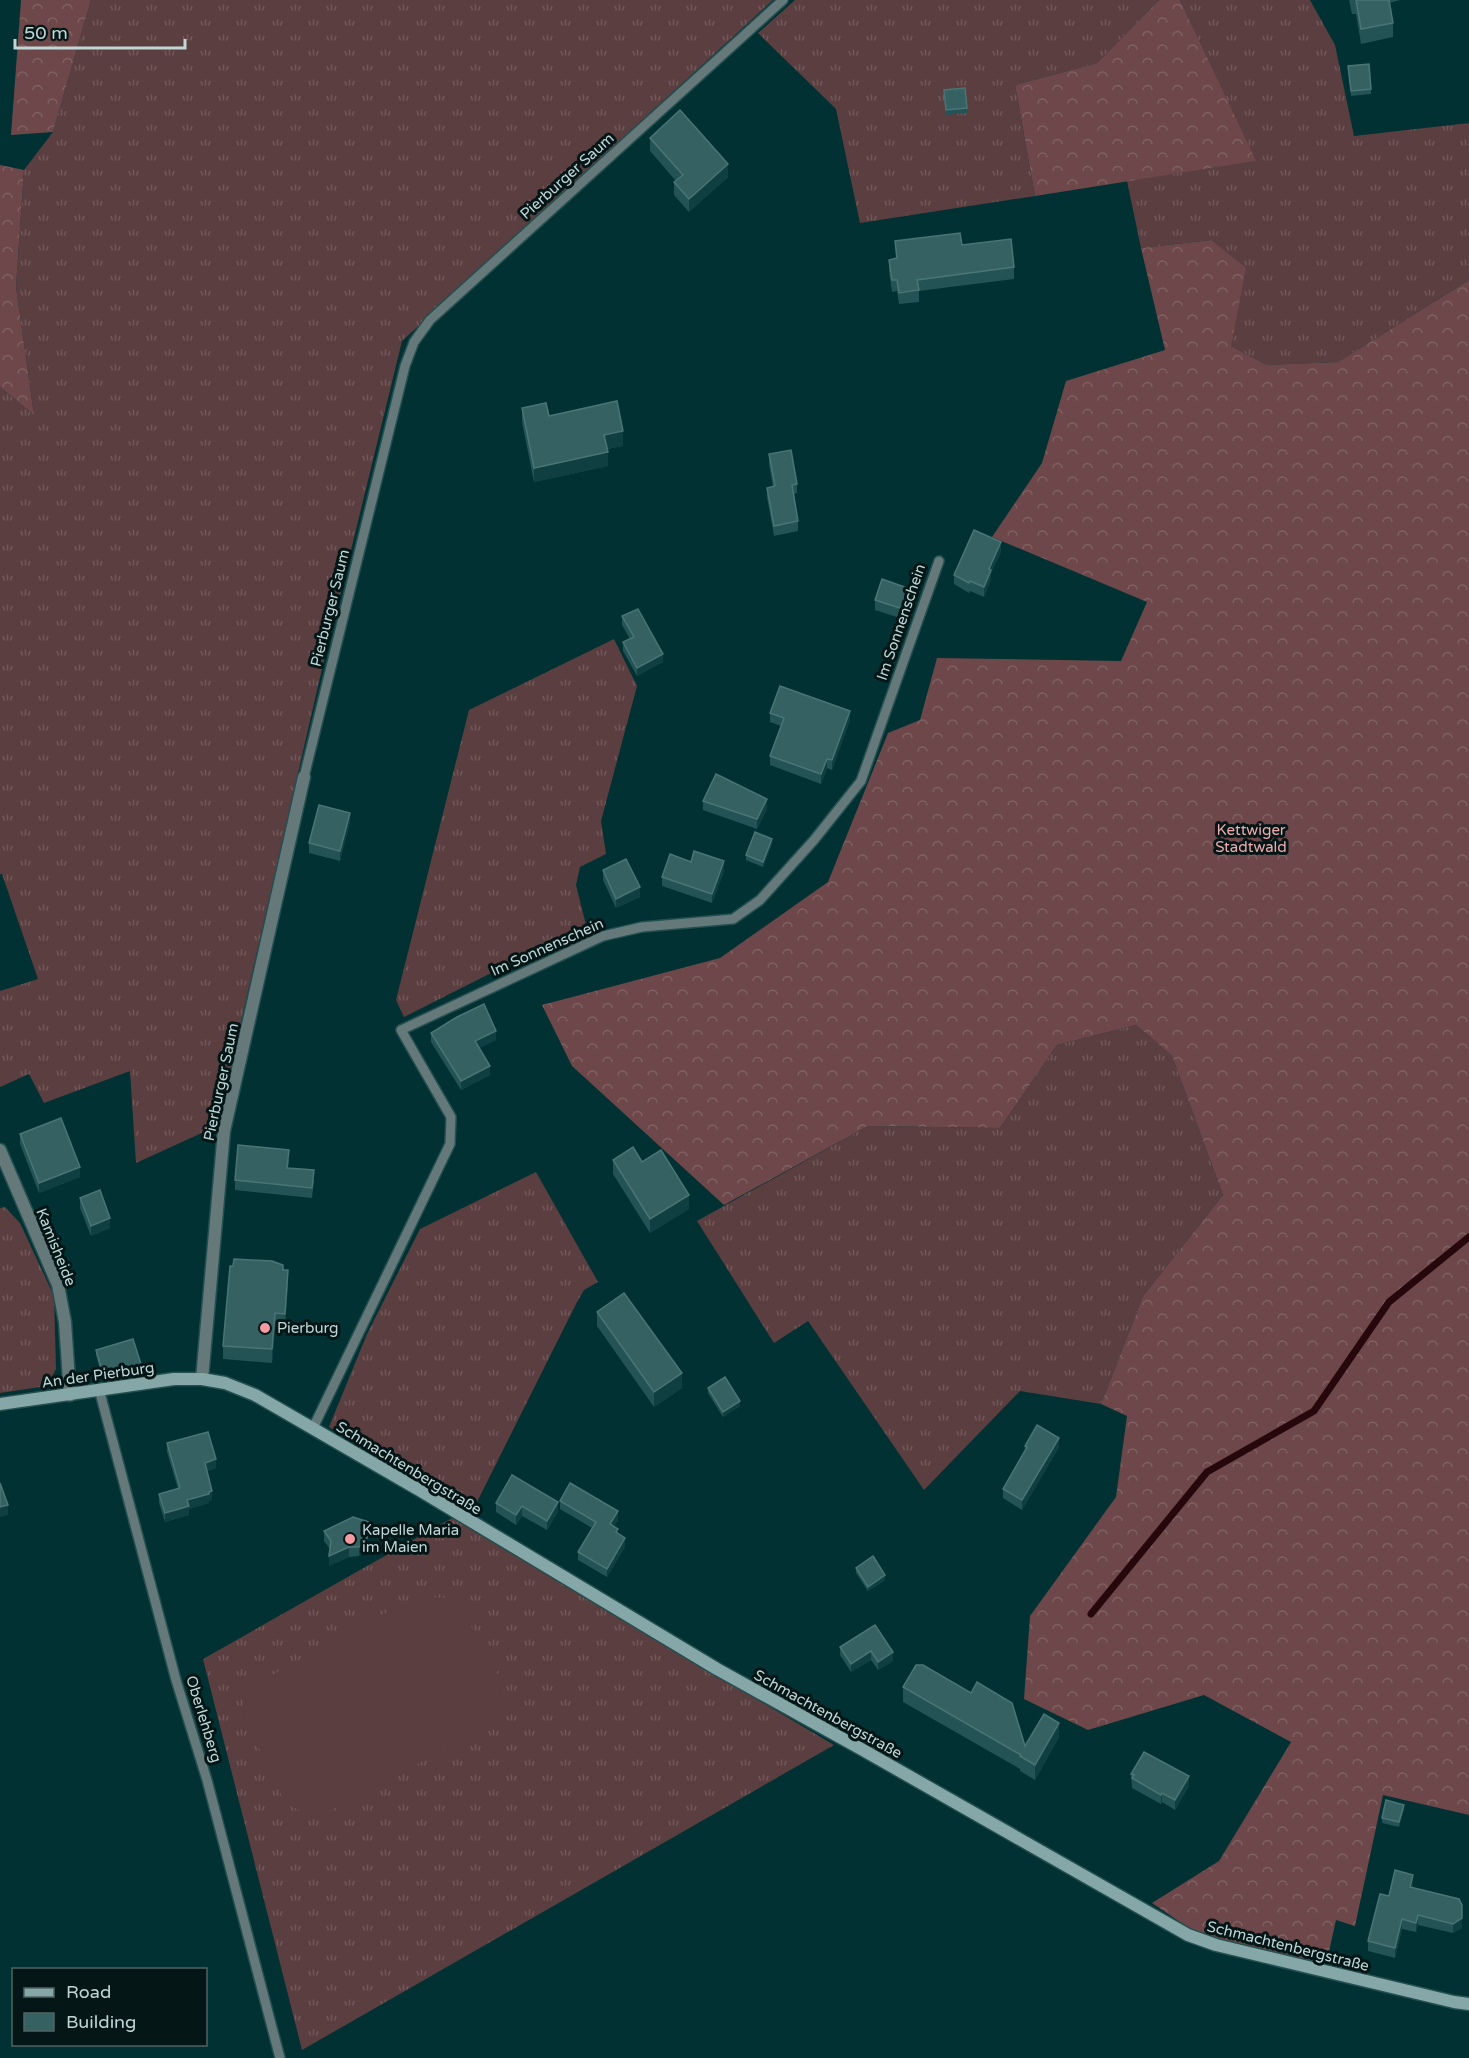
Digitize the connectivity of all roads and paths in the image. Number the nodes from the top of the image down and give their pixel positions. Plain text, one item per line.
1 (783, 0) edge
2 (939, 561) dead end
3 (303, 777) joint
4 (0, 1150) edge
5 (202, 1379) junction
6 (99, 1389) junction
7 (70, 1395) junction
8 (0, 1404) edge
9 (313, 1428) junction
10 (1469, 2004) edge
11 (280, 2058) edge

1 - 3 lane, Pierburger Saum
2 - 9 lane, Im Sonnenschein
3 - 5 street, Pierburger Saum
4 - 7 street, Kamisheide
5 - 6 street, An der Pierburg
5 - 9 street, Schmachtenbergstraße
6 - 7 street, An der Pierburg
6 - 11 lane, Oberlehberg
7 - 8 street, An der Pierburg
9 - 10 street, Schmachtenbergstraße

